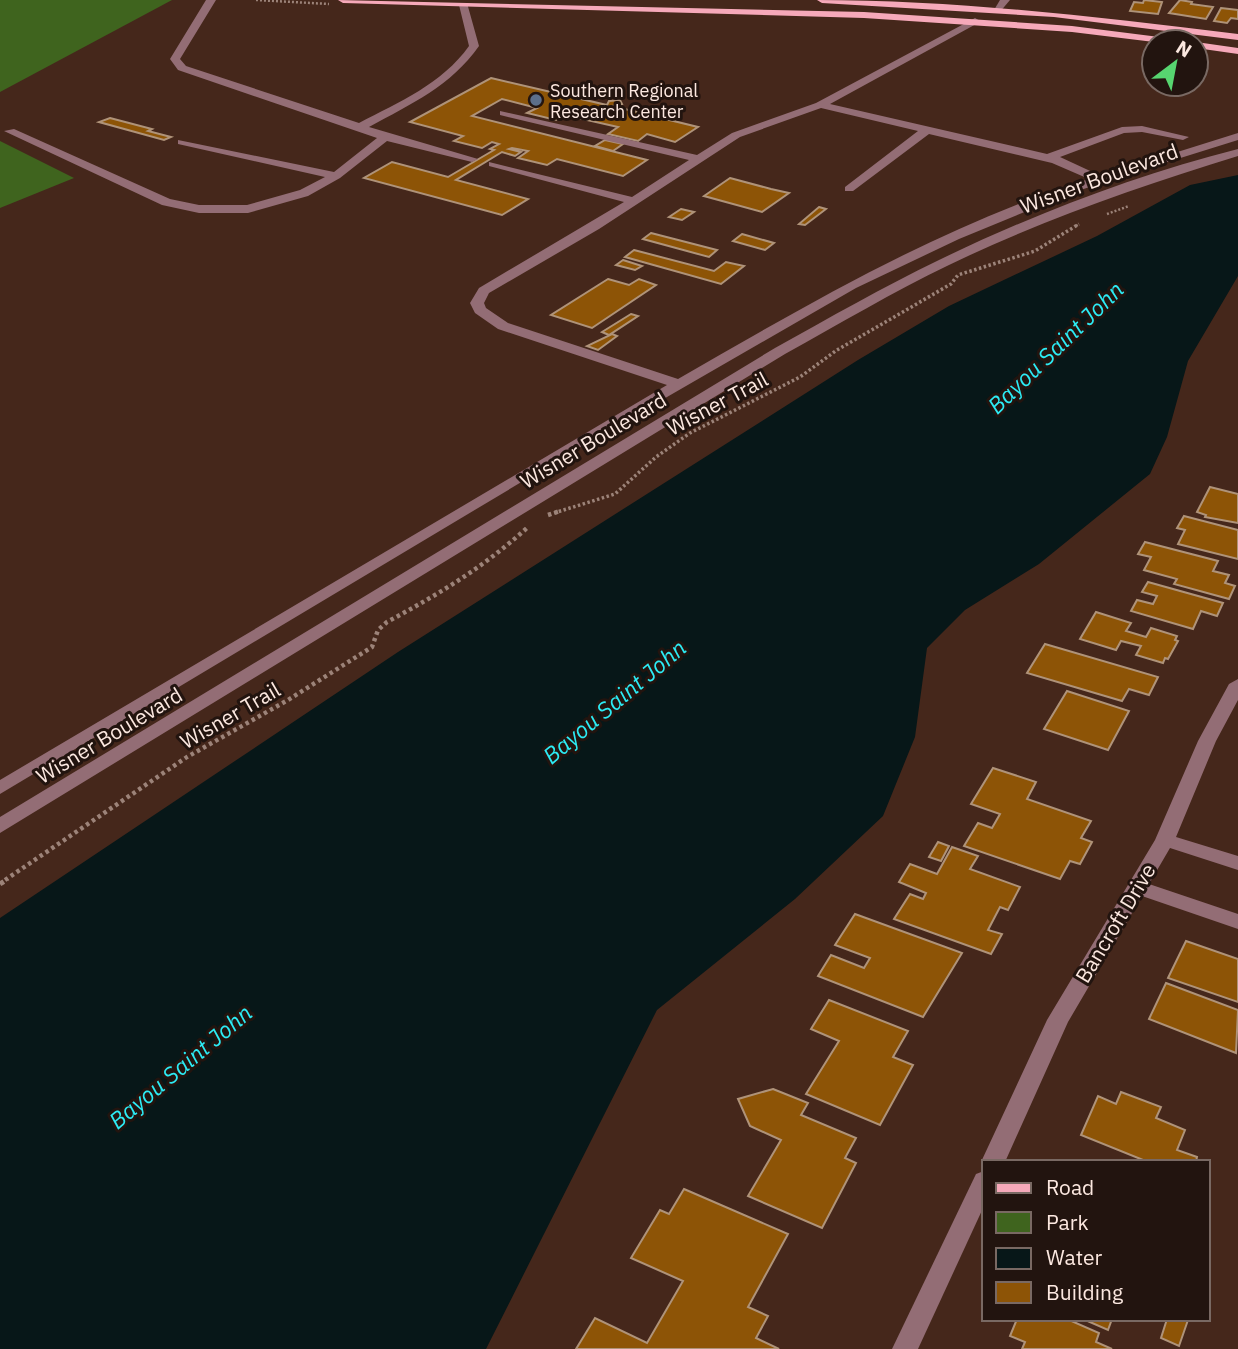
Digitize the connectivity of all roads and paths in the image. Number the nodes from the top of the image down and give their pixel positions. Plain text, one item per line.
1 (211, 0) edge
2 (343, 0) edge
3 (822, 0) edge
4 (1005, 0) edge
5 (465, 2) edge
6 (690, 5) edge
7 (976, 8) junction
8 (999, 10) junction
9 (1098, 19) junction
10 (975, 21) junction
11 (1092, 32) junction
12 (1238, 37) edge
13 (1140, 38) edge
14 (1210, 47) edge
15 (1238, 51) edge
16 (820, 105) junction
17 (504, 113) dead end
18 (928, 114) dead end
19 (913, 126) junction
20 (360, 127) junction
21 (927, 130) junction
22 (10, 131) dead end
23 (1183, 136) dead end
24 (1238, 136) edge
25 (385, 137) junction
26 (182, 142) dead end
27 (1208, 145) junction
28 (1232, 153) edge
29 (1048, 158) junction
30 (472, 159) dead end
31 (698, 159) junction
32 (493, 164) dead end
33 (336, 176) junction
34 (1099, 179) junction
35 (849, 189) dead end
36 (1121, 190) junction
37 (634, 201) junction
38 (1133, 205) dead end
39 (1098, 216) dead end
40 (1089, 220) dead end
41 (678, 384) junction
42 (540, 519) dead end
43 (531, 524) dead end
44 (1238, 684) edge
45 (0, 788) edge
46 (0, 826) edge
47 (1165, 840) junction
48 (1238, 863) edge
49 (0, 884) edge
50 (1137, 887) junction
51 (1238, 922) edge
52 (994, 1160) edge
53 (982, 1185) edge
54 (905, 1349) edge

1 - 20 street
2 - 5 main road
3 - 7 main road
4 - 8 street
5 - 6 main road
5 - 20 street
6 - 10 main road
7 - 8 main road
7 - 10 main road
8 - 9 main road
9 - 11 main road
9 - 12 main road
10 - 11 main road
10 - 16 street
11 - 13 main road
14 - 15 main road
16 - 19 street
16 - 31 street
17 - 31 street
18 - 19 street
19 - 21 street
20 - 25 street
21 - 29 street
21 - 35 street
22 - 33 street
23 - 29 street
24 - 27 street, Wisner Boulevard
25 - 30 street
25 - 33 street
26 - 33 street
27 - 28 street
27 - 34 street, Wisner Boulevard
28 - 36 street, Wisner Boulevard
29 - 34 street
31 - 37 street
32 - 37 street
34 - 36 street
34 - 41 street, Wisner Boulevard
36 - 46 street, Wisner Boulevard
37 - 41 street
38 - 39 path
40 - 42 path, Wisner Trail
41 - 45 street, Wisner Boulevard
43 - 49 path, Wisner Trail
44 - 47 street, Bancroft Drive
47 - 48 street
47 - 50 street, Bancroft Drive
50 - 51 street
50 - 52 street, Bancroft Drive
53 - 54 street

